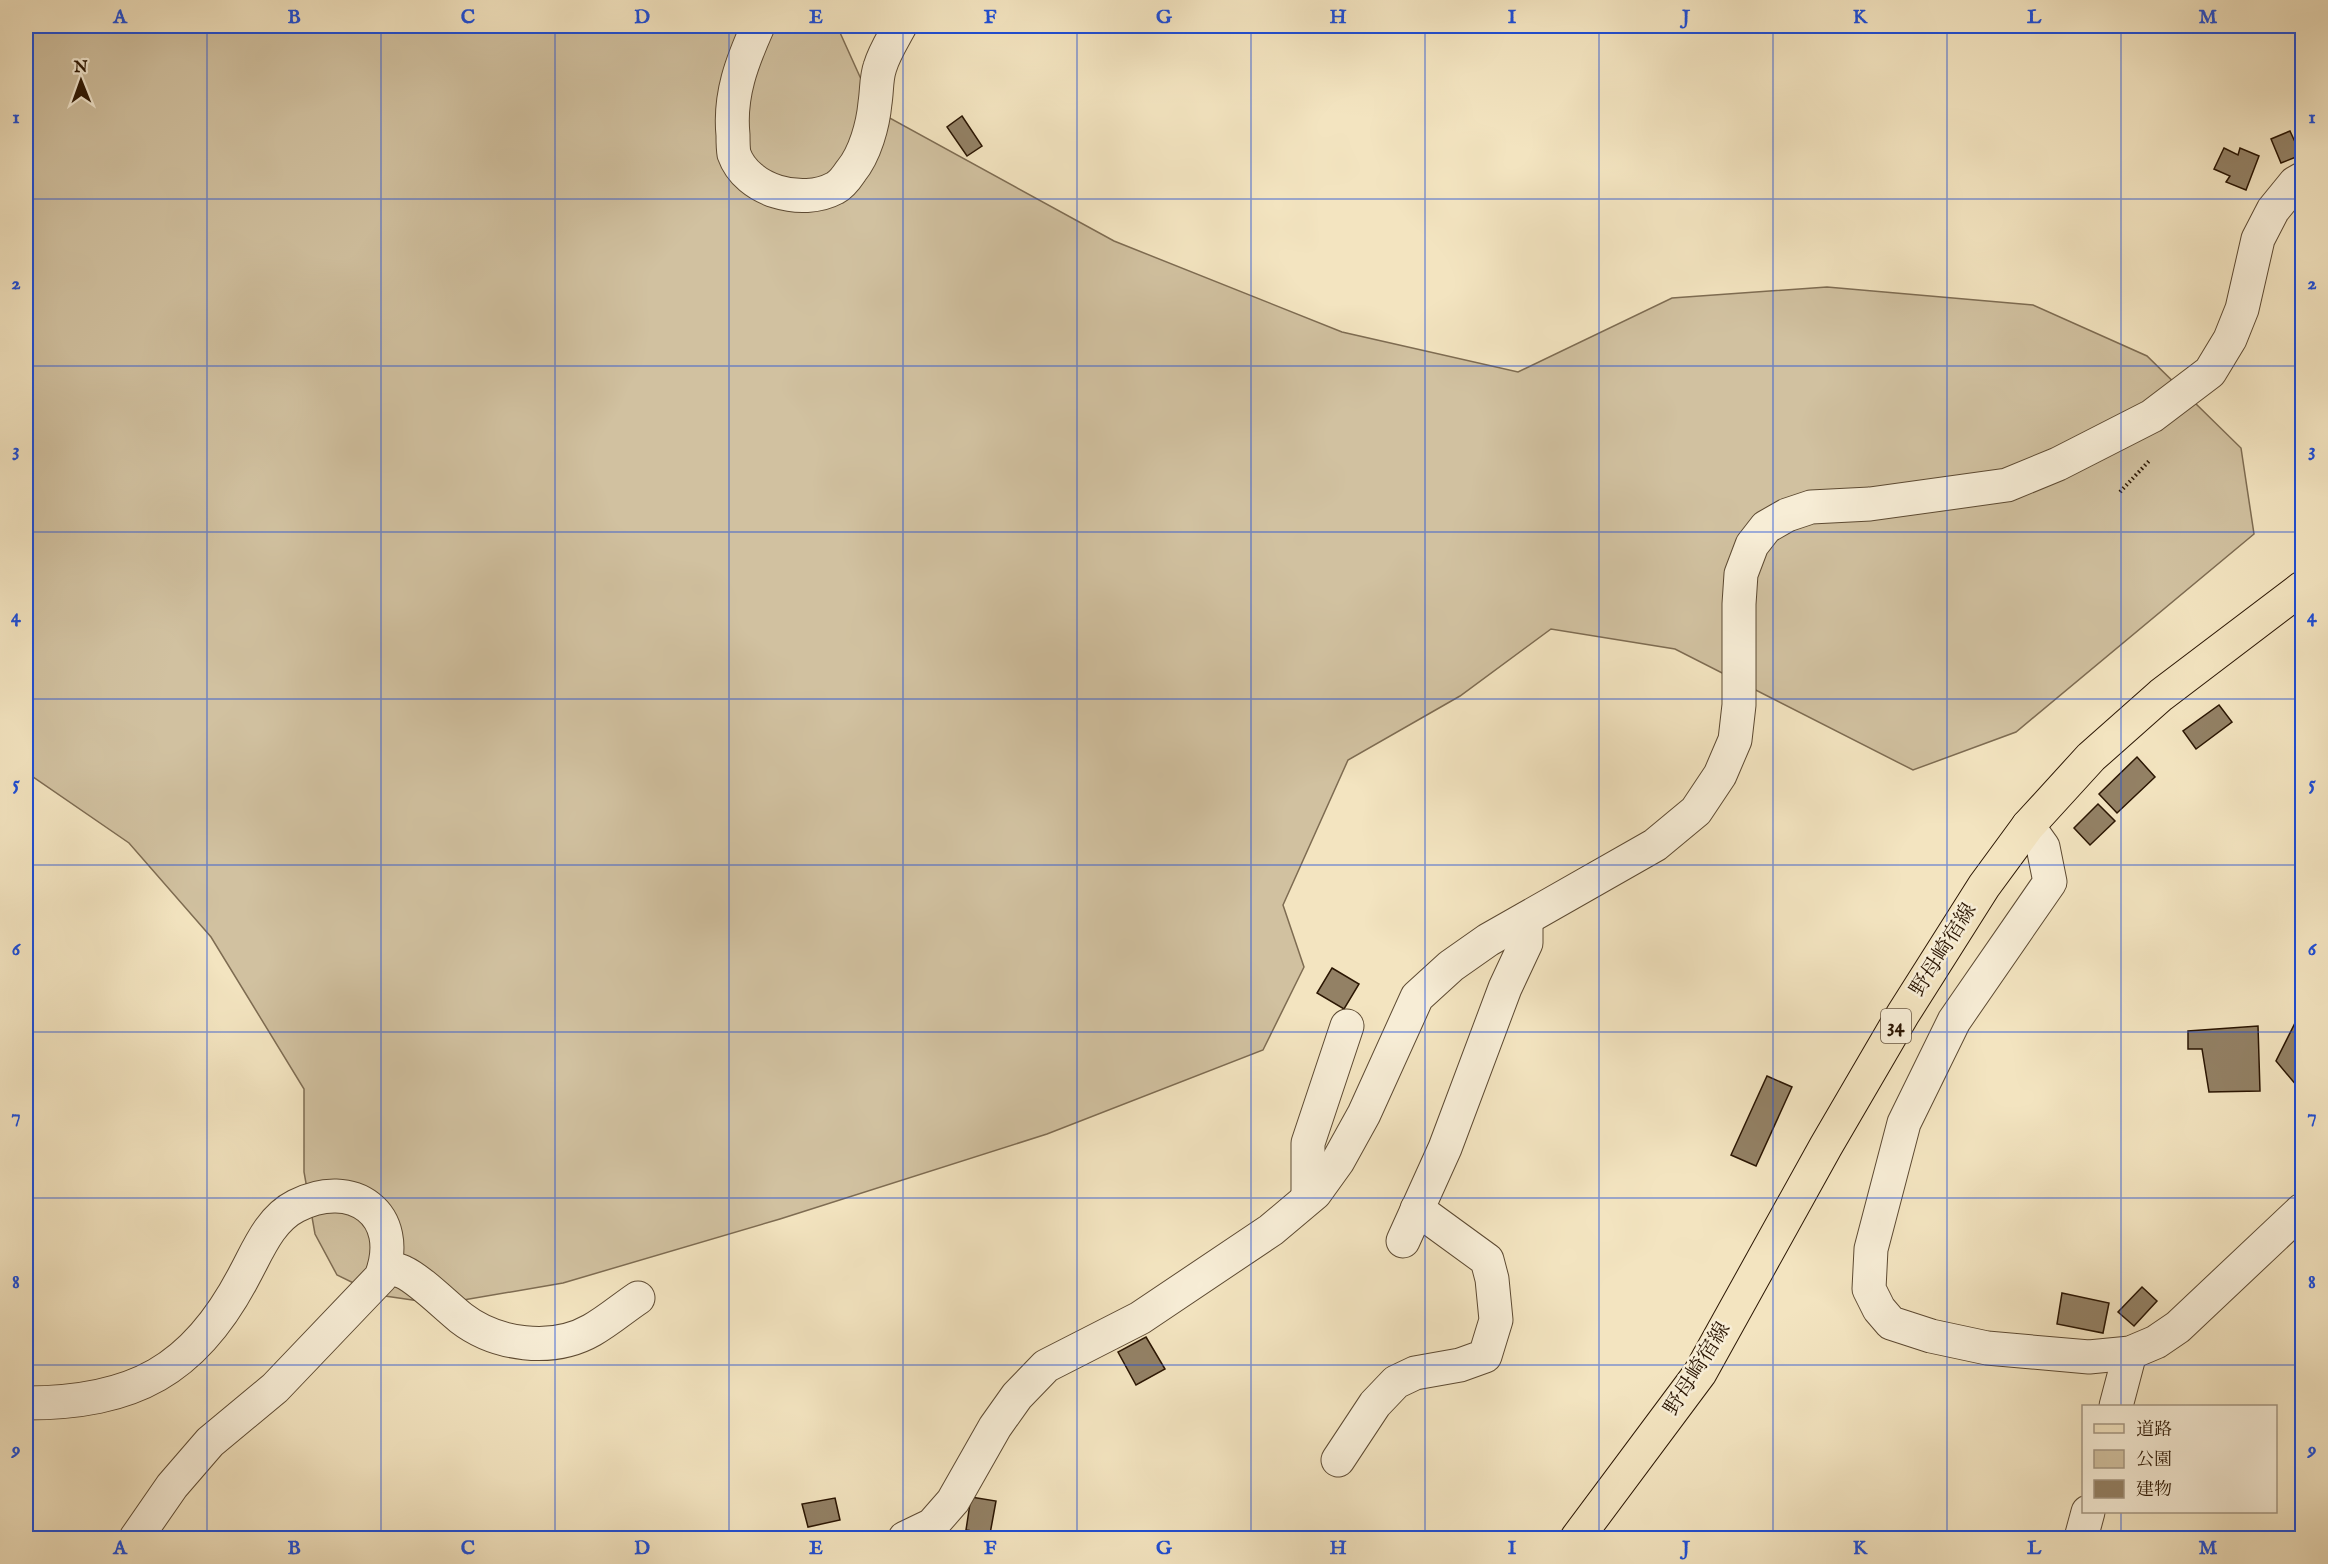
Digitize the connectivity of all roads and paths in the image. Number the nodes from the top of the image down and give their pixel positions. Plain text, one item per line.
1 (758, 26) edge
2 (900, 26) edge
3 (2302, 178) edge
4 (2302, 588) edge
5 (2028, 826) junction
6 (1526, 919) junction
7 (1347, 1026) dead end
8 (1308, 1198) junction
9 (1418, 1209) junction
10 (2302, 1209) edge
11 (1404, 1241) dead end
12 (385, 1266) junction
13 (638, 1298) dead end
14 (2130, 1353) junction
15 (26, 1403) edge
16 (2117, 1405) edge
17 (1338, 1460) dead end
18 (2088, 1513) edge
19 (136, 1539) edge
20 (905, 1539) edge
21 (1577, 1539) edge
22 (2081, 1539) edge

1 - 2 street
3 - 6 street
4 - 5 main road, 野母崎宿線 / 34
5 - 14 street
5 - 21 main road, 野母崎宿線 / 34
6 - 8 street
6 - 9 street
7 - 8 street
8 - 20 street
9 - 11 street
9 - 17 street
10 - 14 street
12 - 13 street
12 - 15 street
12 - 19 street
14 - 16 street
18 - 22 street

